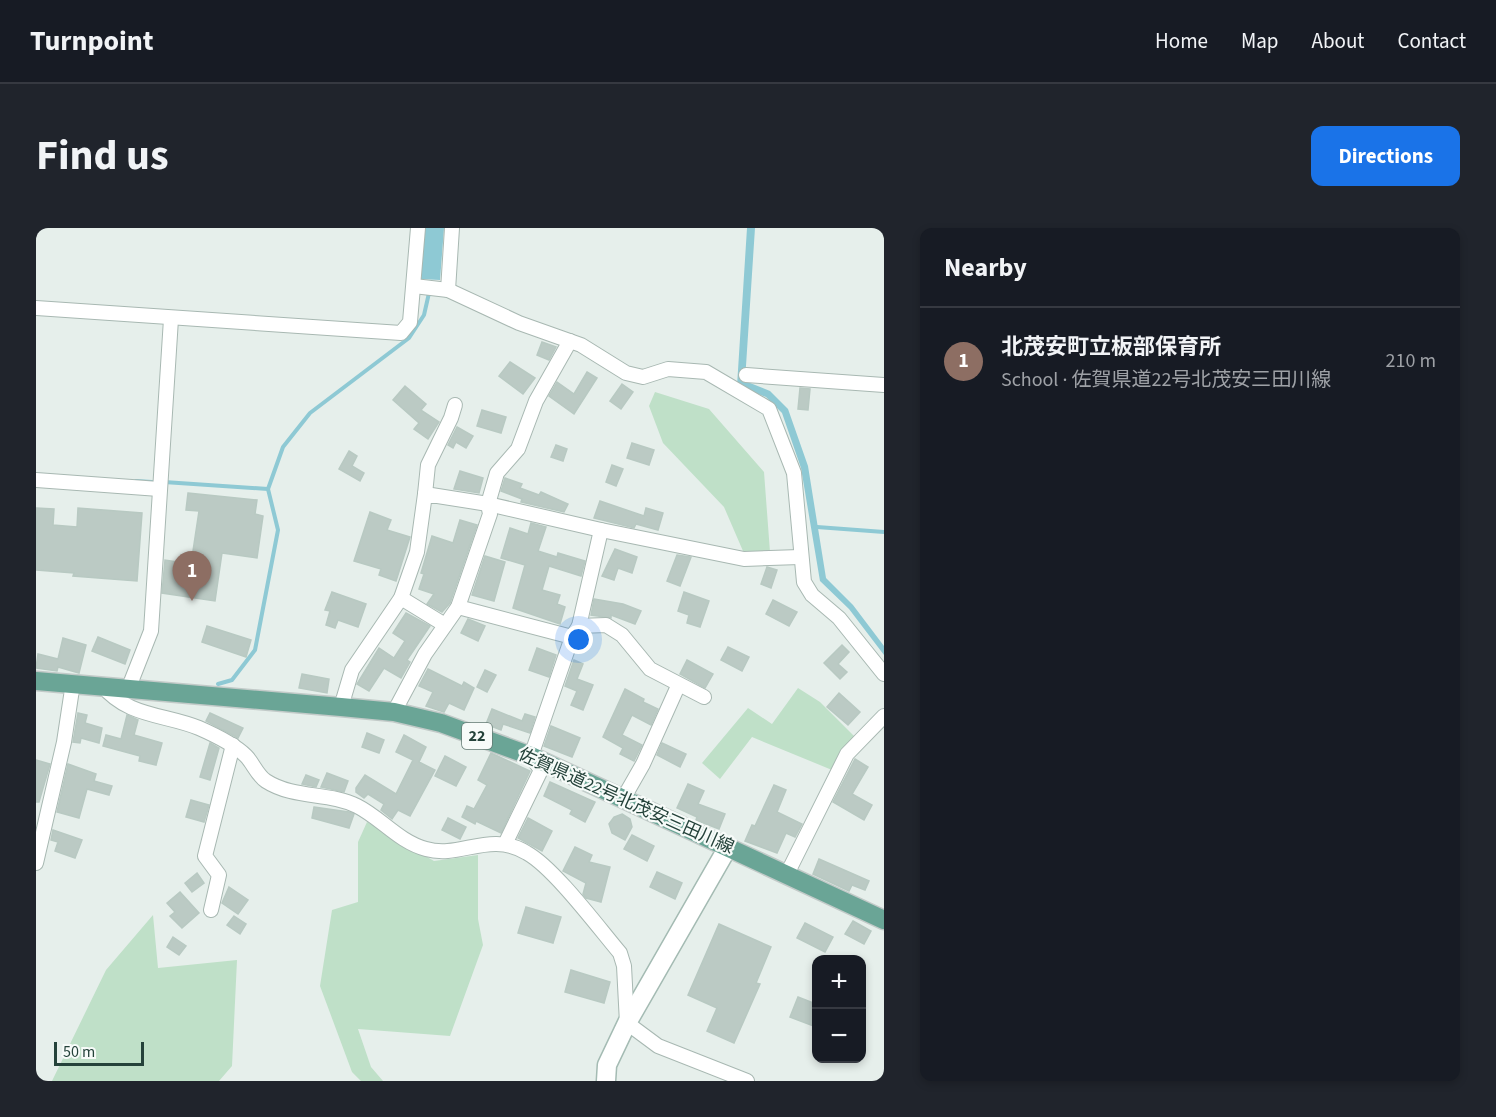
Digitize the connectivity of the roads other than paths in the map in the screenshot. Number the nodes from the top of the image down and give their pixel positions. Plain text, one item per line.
1 (418, 228) edge
2 (452, 228) edge
3 (414, 286) junction
4 (448, 290) junction
5 (36, 308) edge
6 (171, 319) junction
7 (570, 341) junction
8 (746, 375) dead end
9 (884, 385) edge
10 (455, 405) dead end
11 (36, 480) edge
12 (159, 489) junction
13 (425, 494) junction
14 (488, 504) junction
15 (601, 530) junction
16 (800, 557) junction
17 (401, 598) junction
18 (458, 607) junction
19 (445, 625) junction
20 (575, 631) junction
21 (884, 674) edge
22 (36, 681) edge
23 (73, 683) junction
24 (102, 685) junction
25 (678, 686) junction
26 (129, 687) junction
27 (704, 697) dead end
28 (341, 706) junction
29 (394, 712) junction
30 (884, 716) edge
31 (233, 745) junction
32 (531, 756) junction
33 (623, 799) junction
34 (506, 843) junction
35 (728, 847) junction
36 (36, 863) edge
37 (787, 874) junction
38 (211, 910) dead end
39 (884, 920) edge
40 (627, 1023) junction
41 (606, 1081) edge
42 (747, 1081) edge

1 - 3 street
2 - 4 street
3 - 4 street
3 - 6 street
4 - 7 street
5 - 6 street
6 - 12 street
7 - 14 street
7 - 16 street
8 - 9 street
10 - 13 street
11 - 12 street
12 - 26 street
13 - 14 street
13 - 17 street
14 - 15 street
14 - 18 street
15 - 16 street
15 - 20 street
16 - 21 street
17 - 19 street
17 - 28 street
18 - 19 street
18 - 20 street
19 - 29 street
20 - 25 street
20 - 32 street
22 - 23 main road, 佐賀県道22号北茂安三田川線 / 22
23 - 24 main road, 佐賀県道22号北茂安三田川線 / 22
23 - 36 street
24 - 26 main road, 佐賀県道22号北茂安三田川線 / 22
24 - 31 street
25 - 27 street
25 - 33 street
26 - 28 main road, 佐賀県道22号北茂安三田川線 / 22
28 - 29 main road, 佐賀県道22号北茂安三田川線 / 22
29 - 32 main road, 佐賀県道22号北茂安三田川線 / 22
30 - 37 street
31 - 34 street
31 - 38 street
32 - 33 main road, 佐賀県道22号北茂安三田川線 / 22
32 - 34 street
33 - 35 main road, 佐賀県道22号北茂安三田川線 / 22
34 - 40 street
35 - 37 main road, 佐賀県道22号北茂安三田川線 / 22
35 - 40 street
37 - 39 main road, 佐賀県道22号北茂安三田川線 / 22
40 - 41 street
40 - 42 street

